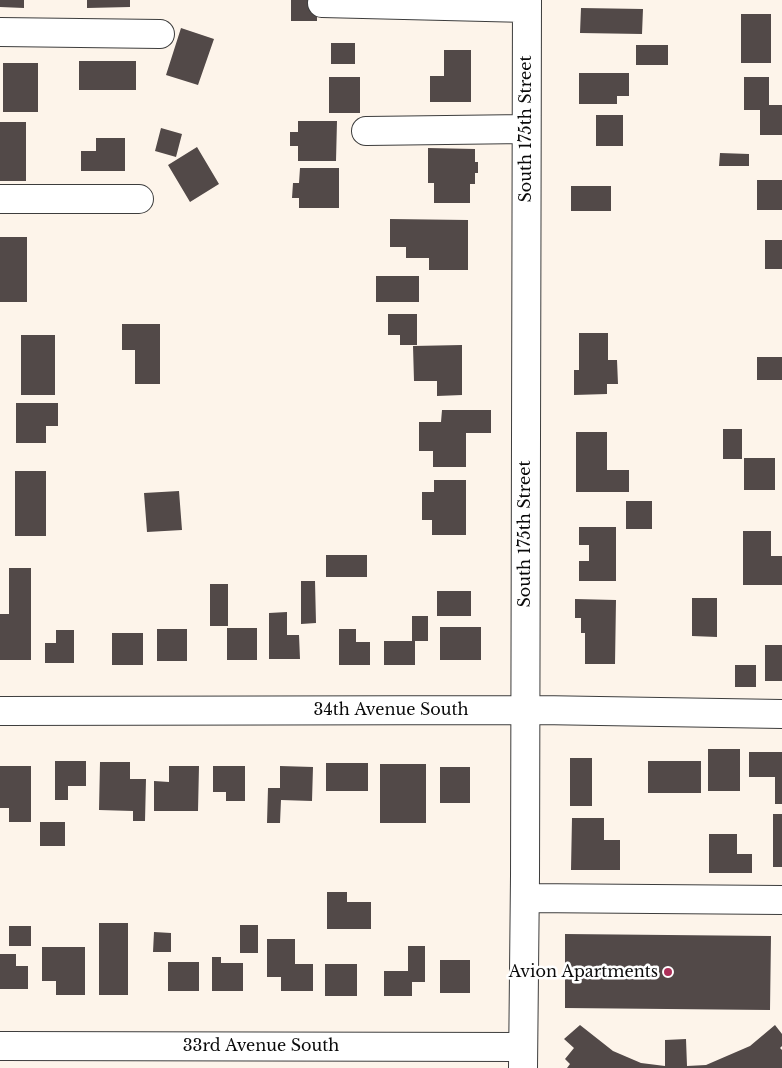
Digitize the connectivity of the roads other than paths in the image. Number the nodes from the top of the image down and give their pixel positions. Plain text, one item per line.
1 (322, 3) dead end
2 (527, 4) edge
3 (0, 32) edge
4 (160, 34) dead end
5 (526, 129) junction
6 (366, 131) dead end
7 (0, 200) edge
8 (139, 200) dead end
9 (525, 710) junction
10 (0, 711) edge
11 (782, 714) edge
12 (525, 898) junction
13 (782, 900) edge
14 (0, 1046) edge
15 (523, 1057) edge

1 - 2 street
2 - 5 street, South 175th Street
3 - 4 street
5 - 6 street
5 - 9 street, South 175th Street
7 - 8 street
9 - 10 street, 34th Avenue South
9 - 11 street, 34th Avenue South
9 - 12 street, South 175th Street
12 - 13 street
12 - 15 street, South 175th Street
14 - 15 street, 33rd Avenue South

